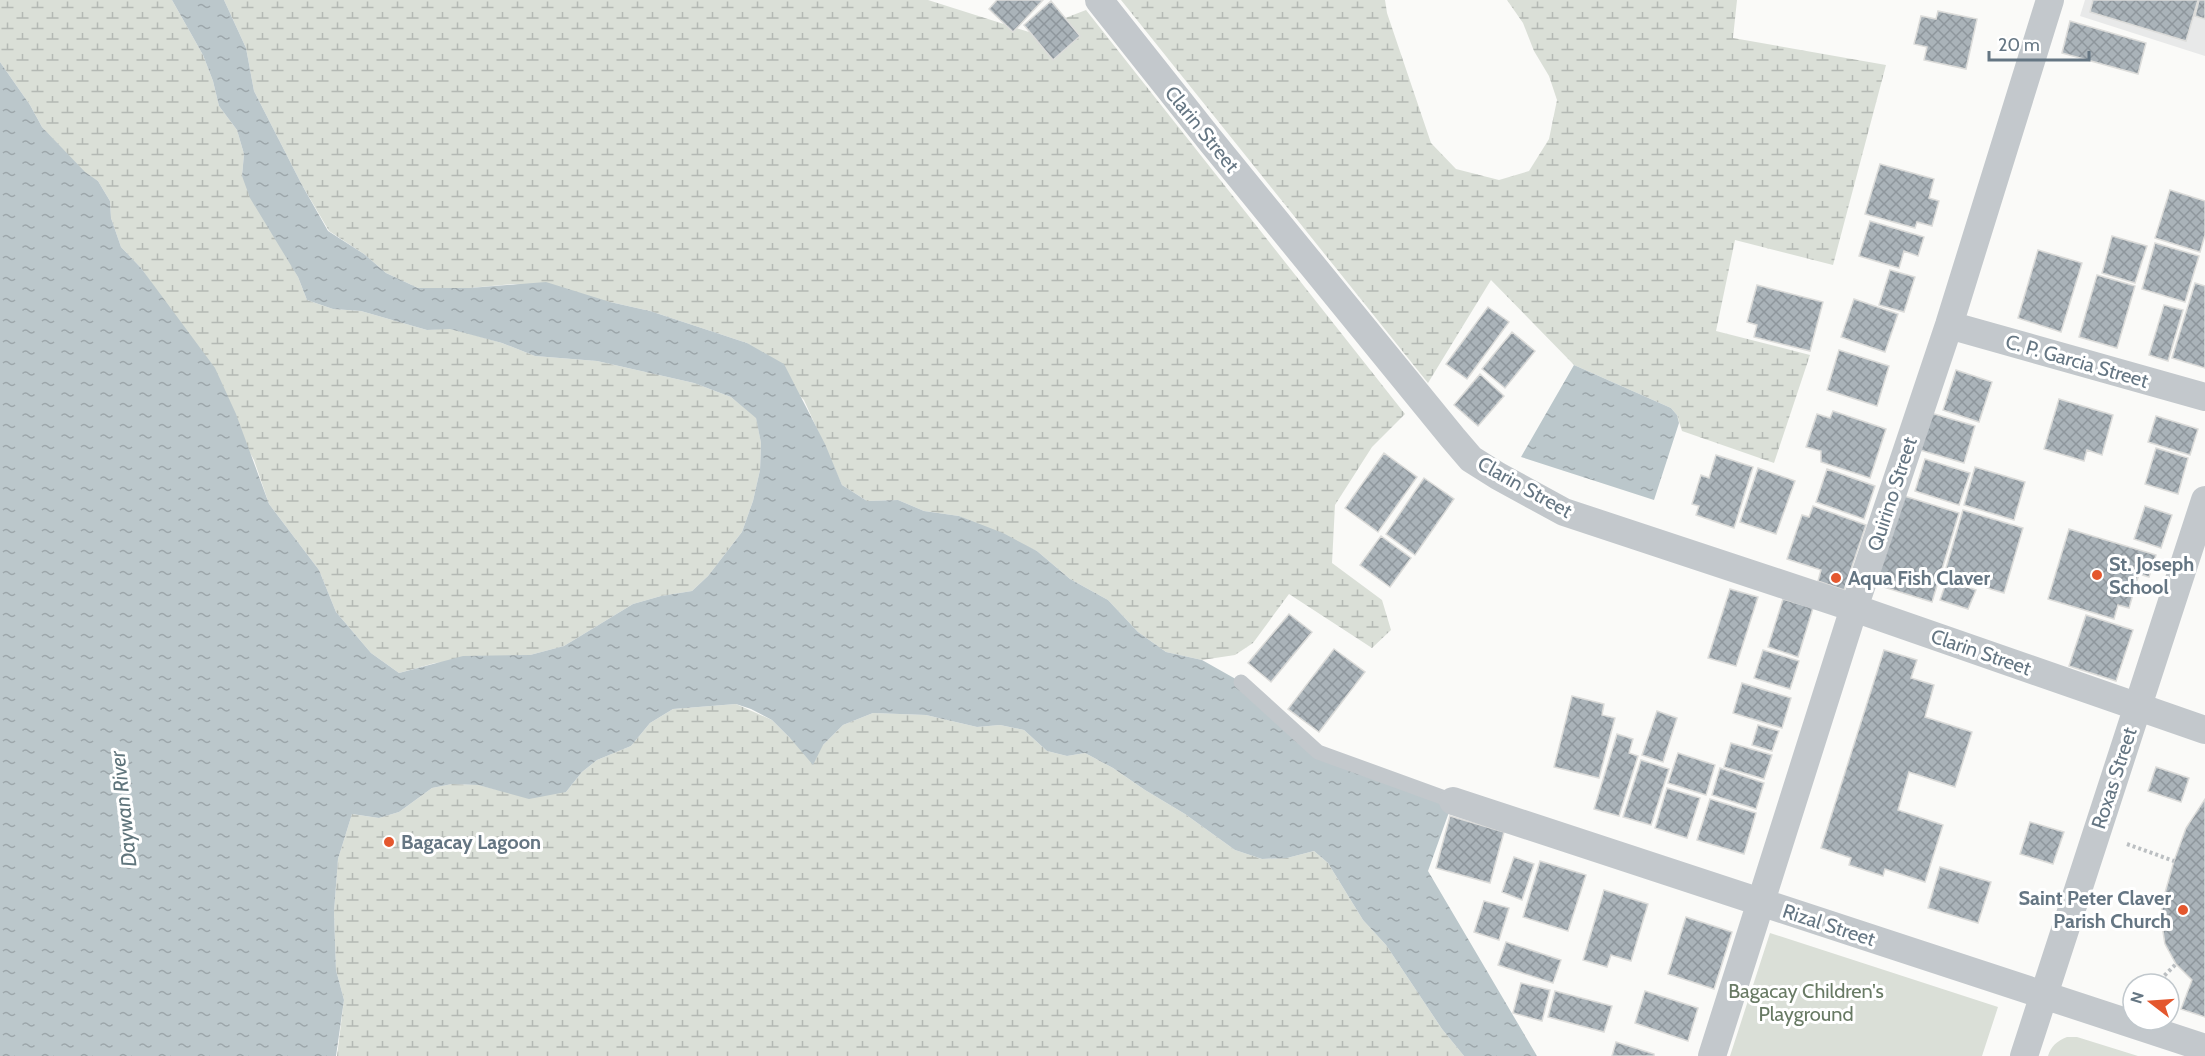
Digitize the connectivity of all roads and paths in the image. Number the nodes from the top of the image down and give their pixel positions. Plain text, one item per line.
1 (1100, 0) edge
2 (2050, 0) edge
3 (1949, 326) junction
4 (2205, 397) edge
5 (2205, 500) edge
6 (1854, 608) junction
7 (1241, 682) dead end
8 (2138, 707) junction
9 (2205, 730) edge
10 (1453, 801) joint
11 (2096, 834) junction
12 (2174, 861) dead end
13 (1761, 903) junction
14 (2176, 963) dead end
15 (2167, 972) edge
16 (2044, 995) junction
17 (2205, 1048) edge
18 (1712, 1056) edge
19 (2024, 1056) edge

1 - 6 street, Clarin Street
2 - 3 street, Quirino Street
3 - 4 street, C. P. Garcia Street
3 - 6 street, Quirino Street
5 - 8 street, Roxas Street
6 - 8 street, Clarin Street
6 - 13 street, Quirino Street
7 - 10 lane
8 - 9 street, Clarin Street
8 - 11 street, Roxas Street
10 - 13 street, Rizal Street
11 - 12 path
11 - 16 street, Roxas Street
13 - 16 street, Rizal Street
13 - 18 street, Quirino Street
14 - 15 path
16 - 17 street, Rizal Street
16 - 19 street, Roxas Street

